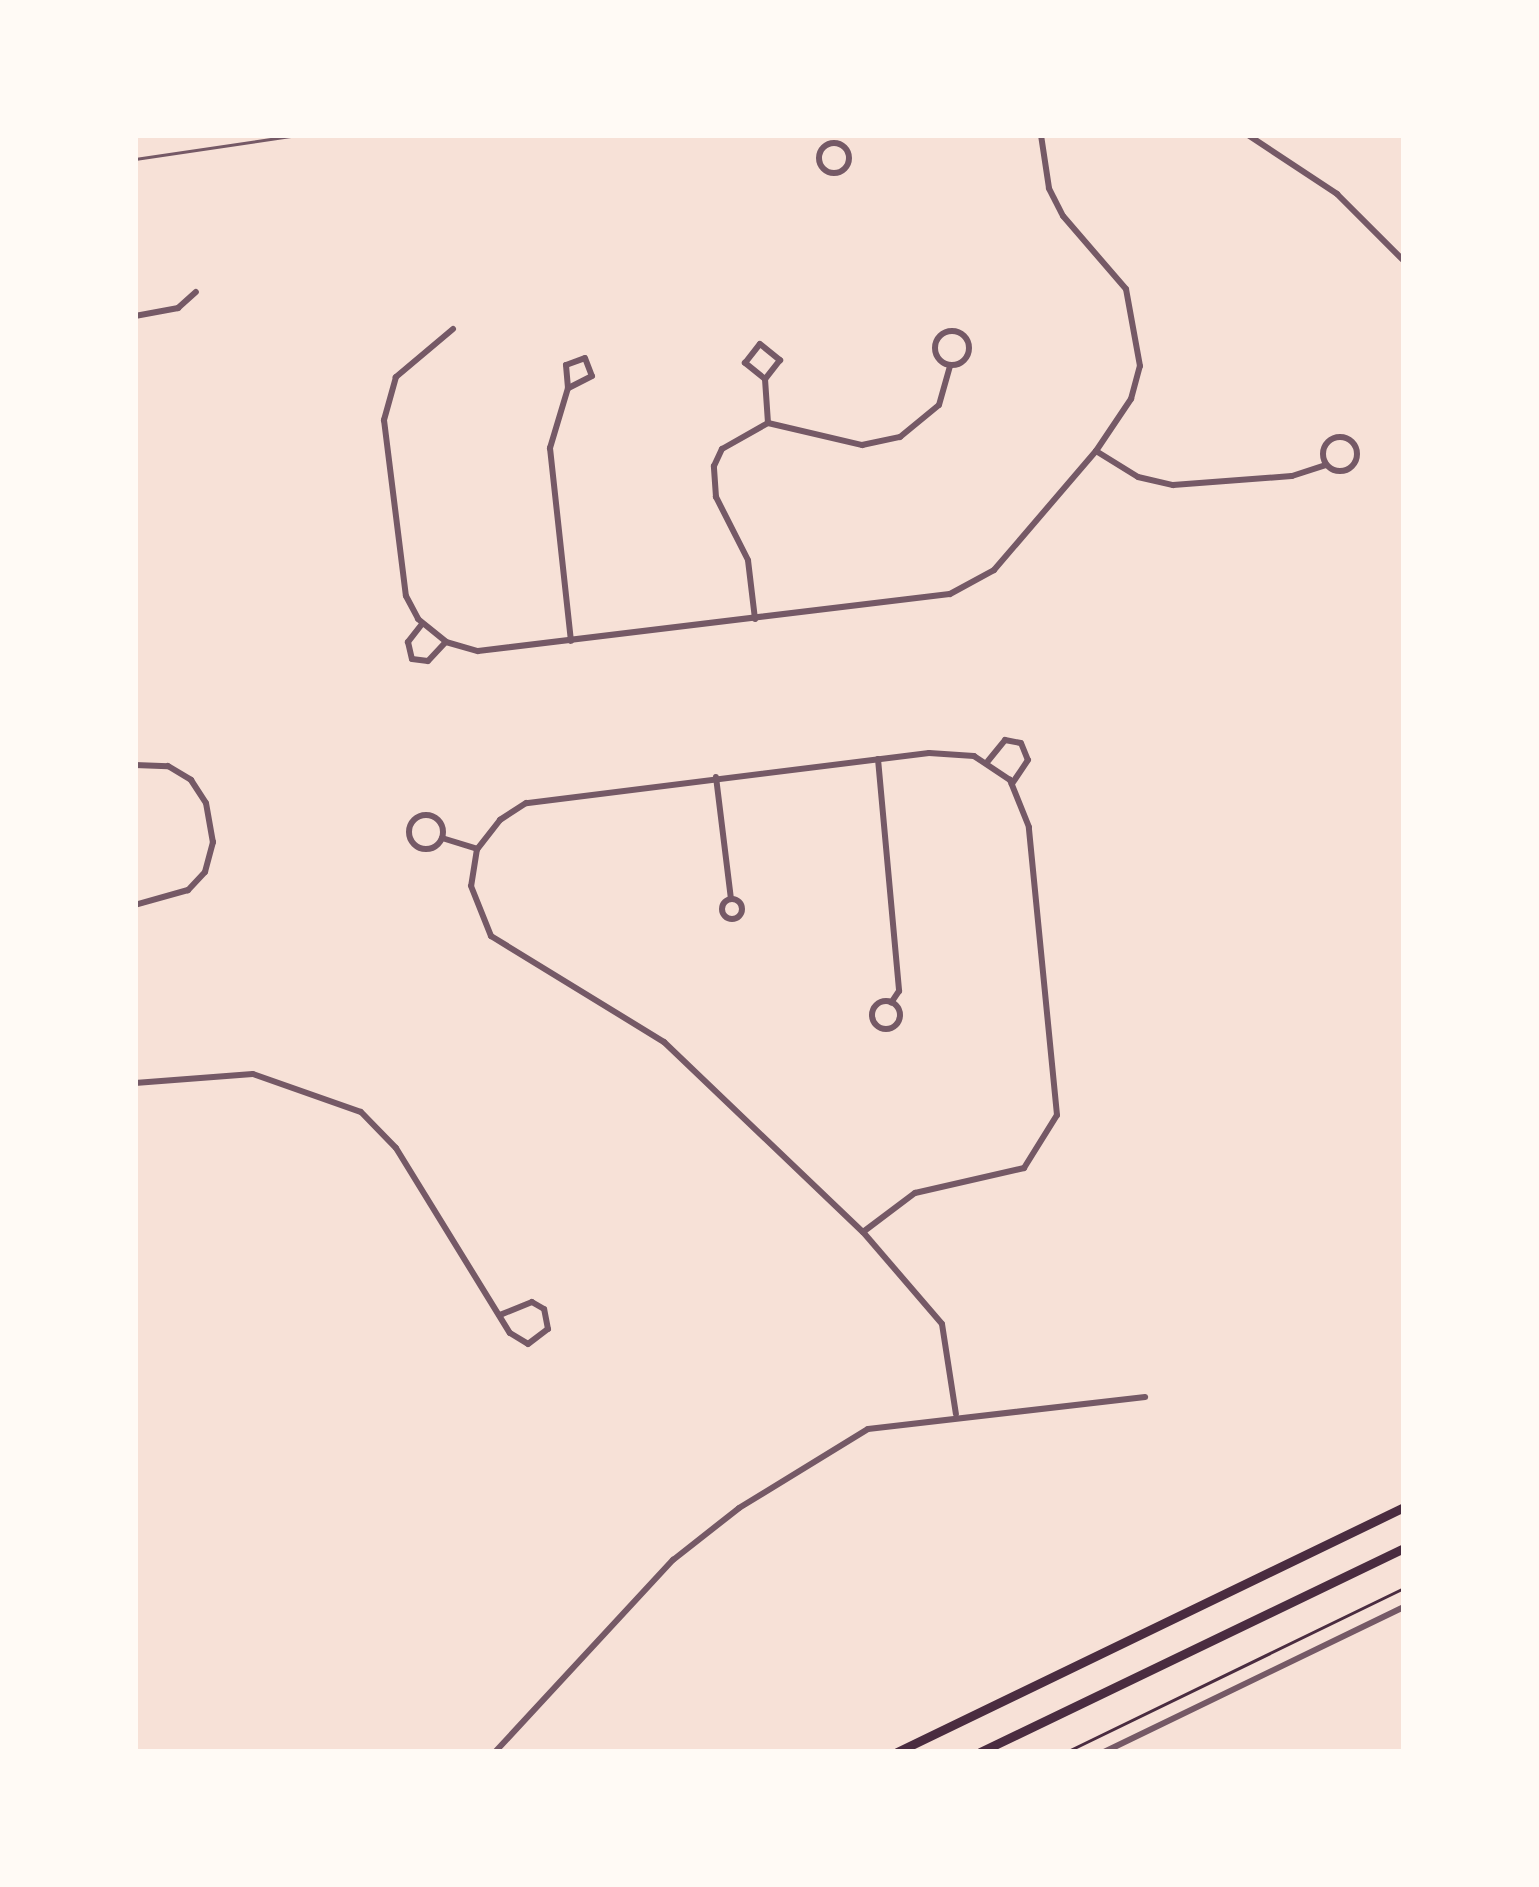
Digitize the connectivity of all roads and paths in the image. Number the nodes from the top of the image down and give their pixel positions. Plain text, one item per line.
1 (850, 135) edge
2 (1041, 135) edge
3 (1248, 135) edge
4 (293, 136) edge
5 (843, 145) junction
6 (135, 159) edge
7 (1404, 261) edge
8 (196, 292) dead end
9 (135, 316) edge
10 (453, 329) dead end
11 (950, 366) junction
12 (765, 380) junction
13 (568, 388) junction
14 (768, 424) junction
15 (1096, 451) junction
16 (1326, 465) junction
17 (755, 619) junction
18 (422, 624) junction
19 (572, 641) junction
20 (446, 642) junction
21 (878, 759) junction
22 (987, 763) junction
23 (135, 765) edge
24 (716, 777) junction
25 (1012, 784) junction
26 (442, 838) junction
27 (477, 849) junction
28 (731, 899) dead end
29 (135, 905) edge
30 (891, 1003) junction
31 (135, 1083) edge
32 (863, 1232) junction
33 (500, 1315) junction
34 (1145, 1397) dead end
35 (956, 1414) junction
36 (1404, 1508) edge
37 (1404, 1548) edge
38 (1404, 1588) edge
39 (1404, 1607) edge
40 (495, 1752) edge
41 (897, 1752) edge
42 (980, 1752) edge
43 (1066, 1752) edge
44 (1105, 1752) edge

1 - 5 street
2 - 15 street
3 - 7 street
4 - 6 lane
5 - 5 street
8 - 9 street
10 - 18 street
11 - 11 street
11 - 14 street
12 - 12 street
12 - 14 street
13 - 13 street
13 - 19 street
14 - 17 street
15 - 16 street
15 - 17 street
16 - 16 street
17 - 19 street
18 - 20 street
18 - 20 street
19 - 20 street
21 - 22 street
21 - 24 street
21 - 30 street
22 - 25 street
22 - 25 street
23 - 29 street
24 - 27 street
24 - 28 street
25 - 32 street
26 - 26 street
26 - 27 street
27 - 32 street
30 - 30 street
31 - 33 street
32 - 35 street
33 - 33 street
34 - 35 street
35 - 40 street
36 - 41 highway
37 - 42 highway
38 - 43 path
39 - 44 street

